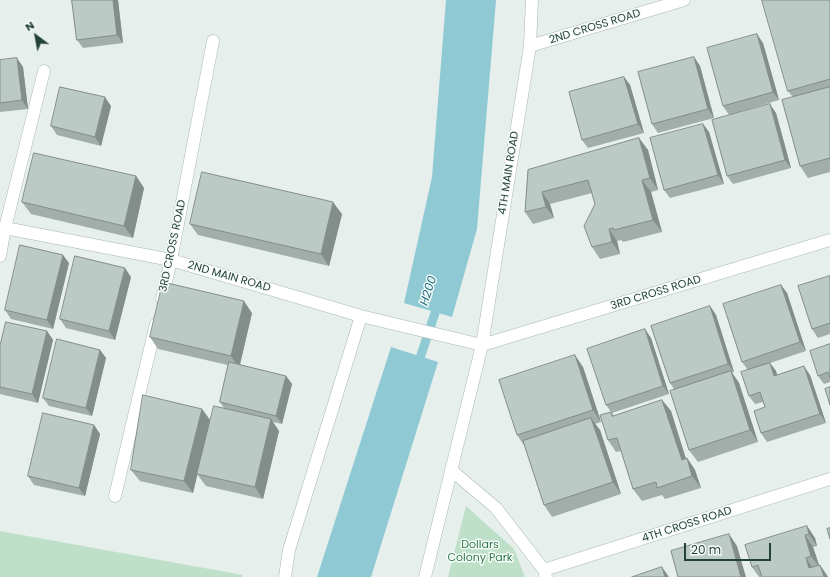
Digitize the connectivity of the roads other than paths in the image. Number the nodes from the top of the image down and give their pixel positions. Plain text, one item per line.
1 (532, 0) edge
2 (684, 0) edge
3 (213, 41) dead end
4 (530, 46) junction
5 (44, 71) dead end
6 (2, 228) edge
7 (830, 240) edge
8 (0, 256) edge
9 (171, 260) junction
10 (361, 316) junction
11 (482, 345) junction
12 (451, 470) junction
13 (830, 479) edge
14 (115, 496) dead end
15 (545, 574) edge
16 (285, 577) edge
17 (425, 577) edge

1 - 4 street, 4TH MAIN ROAD
2 - 4 street, 2ND CROSS ROAD
3 - 9 street, 3RD CROSS ROAD
4 - 11 street, 4TH MAIN ROAD
5 - 6 street
6 - 8 street
6 - 9 street, 2ND MAIN ROAD
7 - 11 street, 3RD CROSS ROAD
9 - 10 street, 2ND MAIN ROAD
9 - 14 street, 3RD CROSS ROAD
10 - 11 street, 2ND MAIN ROAD
10 - 16 street
11 - 12 street, 4TH MAIN ROAD
12 - 15 street
12 - 17 street, 4TH MAIN ROAD
13 - 15 street, 4TH CROSS ROAD

